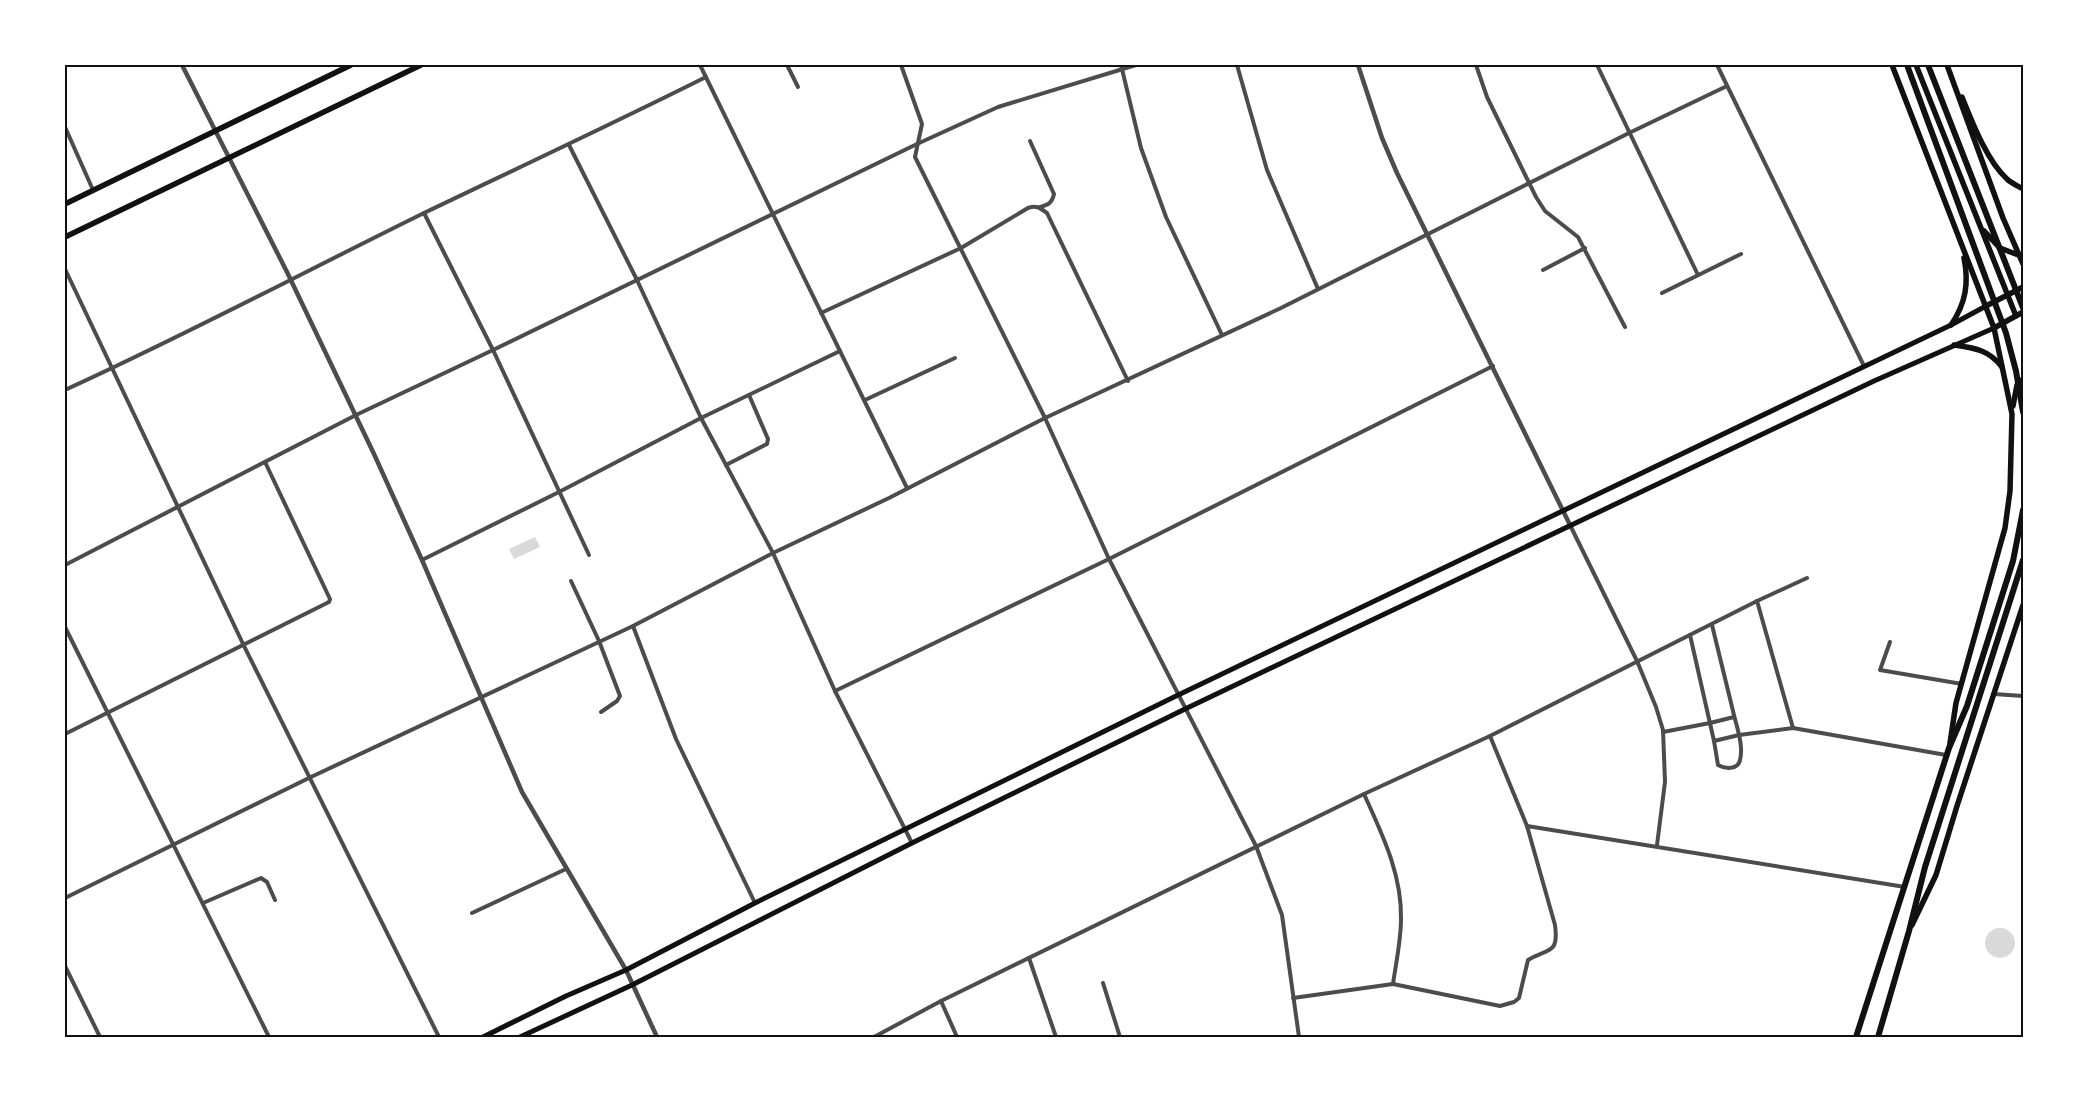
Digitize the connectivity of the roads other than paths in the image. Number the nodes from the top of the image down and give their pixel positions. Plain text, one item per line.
1 (182, 65) edge
2 (352, 65) edge
3 (421, 65) edge
4 (700, 65) edge
5 (787, 65) edge
6 (901, 65) edge
7 (1136, 65) edge
8 (1236, 65) edge
9 (1358, 65) edge
10 (1476, 65) edge
11 (1597, 65) edge
12 (1717, 65) edge
13 (1892, 65) edge
14 (1907, 65) edge
15 (1916, 65) edge
16 (1928, 65) edge
17 (1948, 65) edge
18 (1122, 67) edge
19 (706, 78) junction
20 (798, 86) dead end
21 (1727, 86) junction
22 (65, 127) edge
23 (216, 131) junction
24 (1629, 133) junction
25 (1030, 141) dead end
26 (917, 144) junction
27 (569, 145) junction
28 (229, 158) junction
29 (1530, 184) junction
30 (93, 190) junction
31 (2023, 190) edge
32 (65, 204) edge
33 (1040, 207) junction
34 (424, 213) junction
35 (773, 214) junction
36 (1981, 229) junction
37 (1427, 235) junction
38 (65, 237) edge
39 (1961, 243) junction
40 (961, 248) junction
41 (1585, 248) junction
42 (1741, 254) dead end
43 (2022, 256) edge
44 (2023, 264) edge
45 (65, 269) edge
46 (1543, 270) dead end
47 (1698, 275) junction
48 (291, 280) junction
49 (637, 280) junction
50 (2023, 287) edge
51 (1318, 289) junction
52 (1662, 293) dead end
53 (2008, 294) junction
54 (1986, 306) junction
55 (2023, 308) edge
56 (2023, 312) edge
57 (821, 314) junction
58 (2016, 316) junction
59 (1951, 324) junction
60 (1625, 327) dead end
61 (1994, 328) junction
62 (1222, 335) junction
63 (1954, 345) junction
64 (493, 350) junction
65 (840, 351) junction
66 (955, 358) dead end
67 (1493, 366) junction
68 (1864, 366) junction
69 (111, 369) junction
70 (2004, 371) junction
71 (2023, 379) edge
72 (1128, 381) junction
73 (65, 390) edge
74 (749, 395) junction
75 (865, 400) junction
76 (2023, 412) edge
77 (2012, 414) junction
78 (356, 415) junction
79 (702, 418) junction
80 (1045, 418) junction
81 (264, 462) junction
82 (726, 465) junction
83 (907, 488) junction
84 (559, 492) junction
85 (178, 508) junction
86 (1563, 510) junction
87 (2023, 510) edge
88 (1570, 525) junction
89 (772, 553) junction
90 (589, 555) dead end
91 (1109, 559) junction
92 (422, 560) junction
93 (2023, 560) edge
94 (65, 564) edge
95 (1807, 578) dead end
96 (571, 581) dead end
97 (1757, 601) junction
98 (2023, 605) edge
99 (1712, 624) junction
100 (633, 626) junction
101 (65, 627) edge
102 (1690, 635) junction
103 (599, 641) junction
104 (1890, 642) dead end
105 (244, 646) junction
106 (1637, 661) junction
107 (1962, 684) junction
108 (835, 691) junction
109 (1994, 694) junction
110 (1178, 695) junction
111 (2023, 696) edge
112 (481, 698) junction
113 (1185, 710) junction
114 (601, 712) dead end
115 (107, 713) junction
116 (1734, 717) junction
117 (1710, 724) junction
118 (1793, 728) junction
119 (1663, 732) junction
120 (65, 734) edge
121 (1739, 735) junction
122 (1490, 736) junction
123 (1714, 741) junction
124 (1949, 748) junction
125 (1946, 756) junction
126 (311, 777) junction
127 (1364, 794) junction
128 (1526, 826) junction
129 (905, 830) junction
130 (912, 843) junction
131 (174, 845) junction
132 (1657, 845) junction
133 (1256, 846) junction
134 (566, 868) junction
135 (1905, 887) junction
136 (65, 898) edge
137 (275, 900) dead end
138 (203, 903) junction
139 (755, 903) junction
140 (472, 913) dead end
141 (1909, 932) junction
142 (1029, 958) junction
143 (65, 966) edge
144 (626, 970) junction
145 (1103, 983) dead end
146 (1394, 984) junction
147 (632, 985) junction
148 (1293, 998) junction
149 (941, 1001) junction
150 (100, 1037) edge
151 (269, 1037) edge
152 (439, 1037) edge
153 (483, 1037) edge
154 (520, 1037) edge
155 (657, 1037) edge
156 (874, 1037) edge
157 (957, 1037) edge
158 (1056, 1037) edge
159 (1120, 1037) edge
160 (1299, 1037) edge
161 (1856, 1037) edge
162 (1878, 1037) edge

1 - 23 street
2 - 23 main road
3 - 28 main road
4 - 19 street
5 - 20 street
6 - 26 street
7 - 18 street
8 - 51 street
9 - 37 street
10 - 29 street
11 - 24 street
12 - 21 street
13 - 39 main road
14 - 76 highway
15 - 36 main road
16 - 55 highway
17 - 31 main road
17 - 43 main road
18 - 26 street
18 - 62 street
19 - 27 street
19 - 35 street
21 - 24 street
21 - 68 street
22 - 30 street
23 - 28 street
23 - 30 main road
24 - 29 street
24 - 47 street
25 - 33 street
26 - 35 street
26 - 40 street
27 - 34 street
27 - 49 street
28 - 38 main road
28 - 48 street
29 - 37 street
29 - 41 street
30 - 32 main road
33 - 40 street
33 - 72 street
34 - 48 street
34 - 64 street
35 - 49 street
35 - 57 street
36 - 43 main road
36 - 53 main road
37 - 51 street
37 - 67 street
39 - 54 main road
39 - 59 main road
40 - 57 street
40 - 80 street
41 - 46 street
41 - 60 street
42 - 47 street
43 - 44 main road
45 - 69 street
47 - 52 street
48 - 69 street
48 - 78 street
49 - 64 street
49 - 79 street
50 - 53 main road
51 - 62 street
53 - 54 main road
53 - 58 main road
54 - 59 main road
54 - 61 main road
56 - 58 main road
57 - 65 street
58 - 61 main road
59 - 68 main road
61 - 63 main road
61 - 70 main road
62 - 72 street
63 - 70 main road
63 - 88 main road
64 - 78 street
64 - 84 street
65 - 74 street
65 - 75 street
66 - 75 street
67 - 86 street
67 - 91 street
68 - 86 main road
69 - 73 street
69 - 85 street
70 - 77 main road
71 - 77 main road
72 - 80 street
74 - 79 street
74 - 82 street
75 - 83 street
77 - 107 main road
78 - 81 street
78 - 92 street
79 - 82 street
79 - 84 street
80 - 83 street
80 - 91 street
81 - 85 street
81 - 105 street
82 - 89 street
83 - 89 street
84 - 90 street
84 - 92 street
85 - 94 street
85 - 105 street
86 - 88 street
86 - 110 main road
87 - 124 highway
88 - 106 street
88 - 113 main road
89 - 100 street
89 - 108 street
91 - 108 street
91 - 110 street
92 - 112 street
93 - 141 highway
95 - 97 street
96 - 103 street
97 - 99 street
97 - 118 street
98 - 109 main road
99 - 102 street
99 - 116 street
100 - 103 street
100 - 139 street
101 - 115 street
102 - 106 street
102 - 117 street
103 - 112 street
103 - 114 street
104 - 107 street
105 - 115 street
105 - 126 street
106 - 119 street
106 - 122 street
107 - 124 main road
108 - 129 street
109 - 111 street
109 - 141 main road
110 - 113 street
110 - 129 main road
112 - 126 street
112 - 134 street
113 - 130 main road
113 - 133 street
115 - 120 street
115 - 131 street
116 - 117 street
116 - 121 street
117 - 119 street
117 - 123 street
118 - 121 street
118 - 125 street
119 - 132 street
121 - 123 street
121 - 123 street
122 - 127 street
122 - 128 street
124 - 125 highway
125 - 135 highway
126 - 131 street
126 - 152 street
127 - 133 street
127 - 146 street
128 - 132 street
128 - 146 street
129 - 130 street
129 - 139 main road
130 - 147 main road
131 - 136 street
131 - 138 street
132 - 135 street
133 - 142 street
133 - 148 street
134 - 140 street
134 - 144 street
135 - 161 highway
137 - 138 street
138 - 151 street
139 - 144 main road
141 - 162 highway
142 - 149 street
142 - 158 street
143 - 150 street
144 - 147 street
144 - 153 main road
145 - 159 street
146 - 148 street
147 - 154 main road
147 - 155 street
148 - 160 street
149 - 156 street
149 - 157 street

